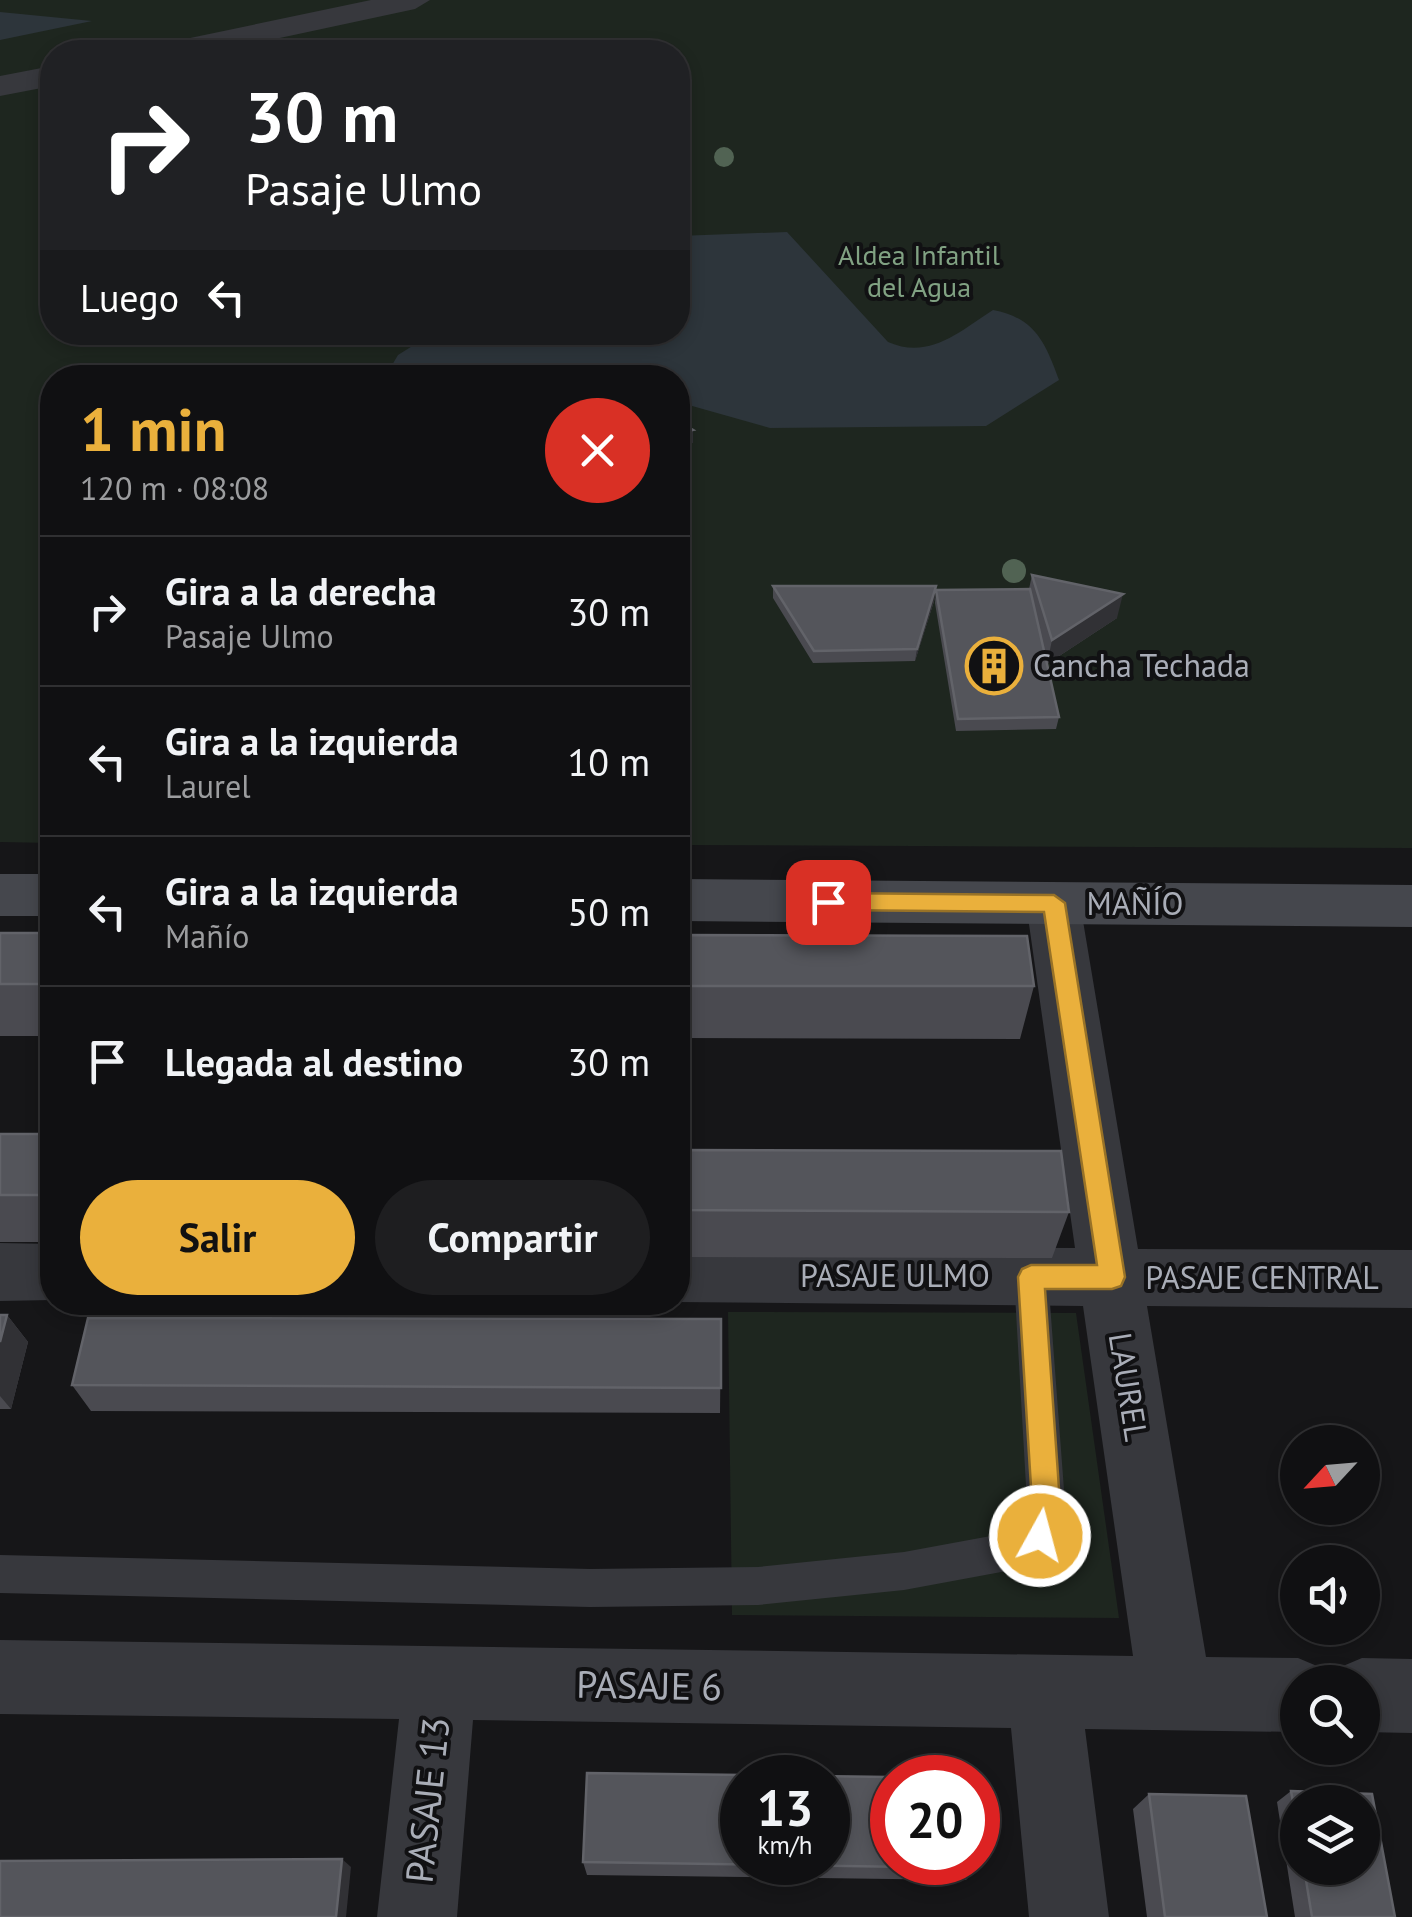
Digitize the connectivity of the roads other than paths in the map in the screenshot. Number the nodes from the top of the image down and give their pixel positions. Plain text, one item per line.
1 (415, 0) edge
2 (227, 40) edge
3 (40, 78) edge
4 (0, 86) edge
5 (0, 895) edge
6 (40, 895) edge
7 (690, 900) edge
8 (1054, 903) junction
9 (1412, 906) edge
10 (0, 1272) edge
11 (40, 1272) edge
12 (690, 1275) edge
13 (1031, 1277) junction
14 (1112, 1277) junction
15 (1412, 1279) edge
16 (0, 1574) edge
17 (0, 1677) edge
18 (440, 1683) junction
19 (1044, 1690) junction
20 (1175, 1693) junction
21 (1280, 1695) edge
22 (1380, 1696) edge
23 (1412, 1696) edge
24 (417, 1917) edge
25 (1068, 1917) edge

1 - 2 street
3 - 4 street
5 - 6 street
7 - 8 street, MAÑÍO
8 - 9 street, MAÑÍO
8 - 14 street, LAUREL
10 - 11 street
12 - 13 street, PASAJE ULMO
13 - 14 street, PASAJE ULMO
13 - 16 lane
14 - 15 street, PASAJE CENTRAL
14 - 20 street, LAUREL
17 - 18 street, PASAJE 6
18 - 19 street, PASAJE 6
18 - 24 street, PASAJE 13
19 - 20 street, PASAJE 6
19 - 25 street
20 - 21 street, PASAJE 6
22 - 23 street

